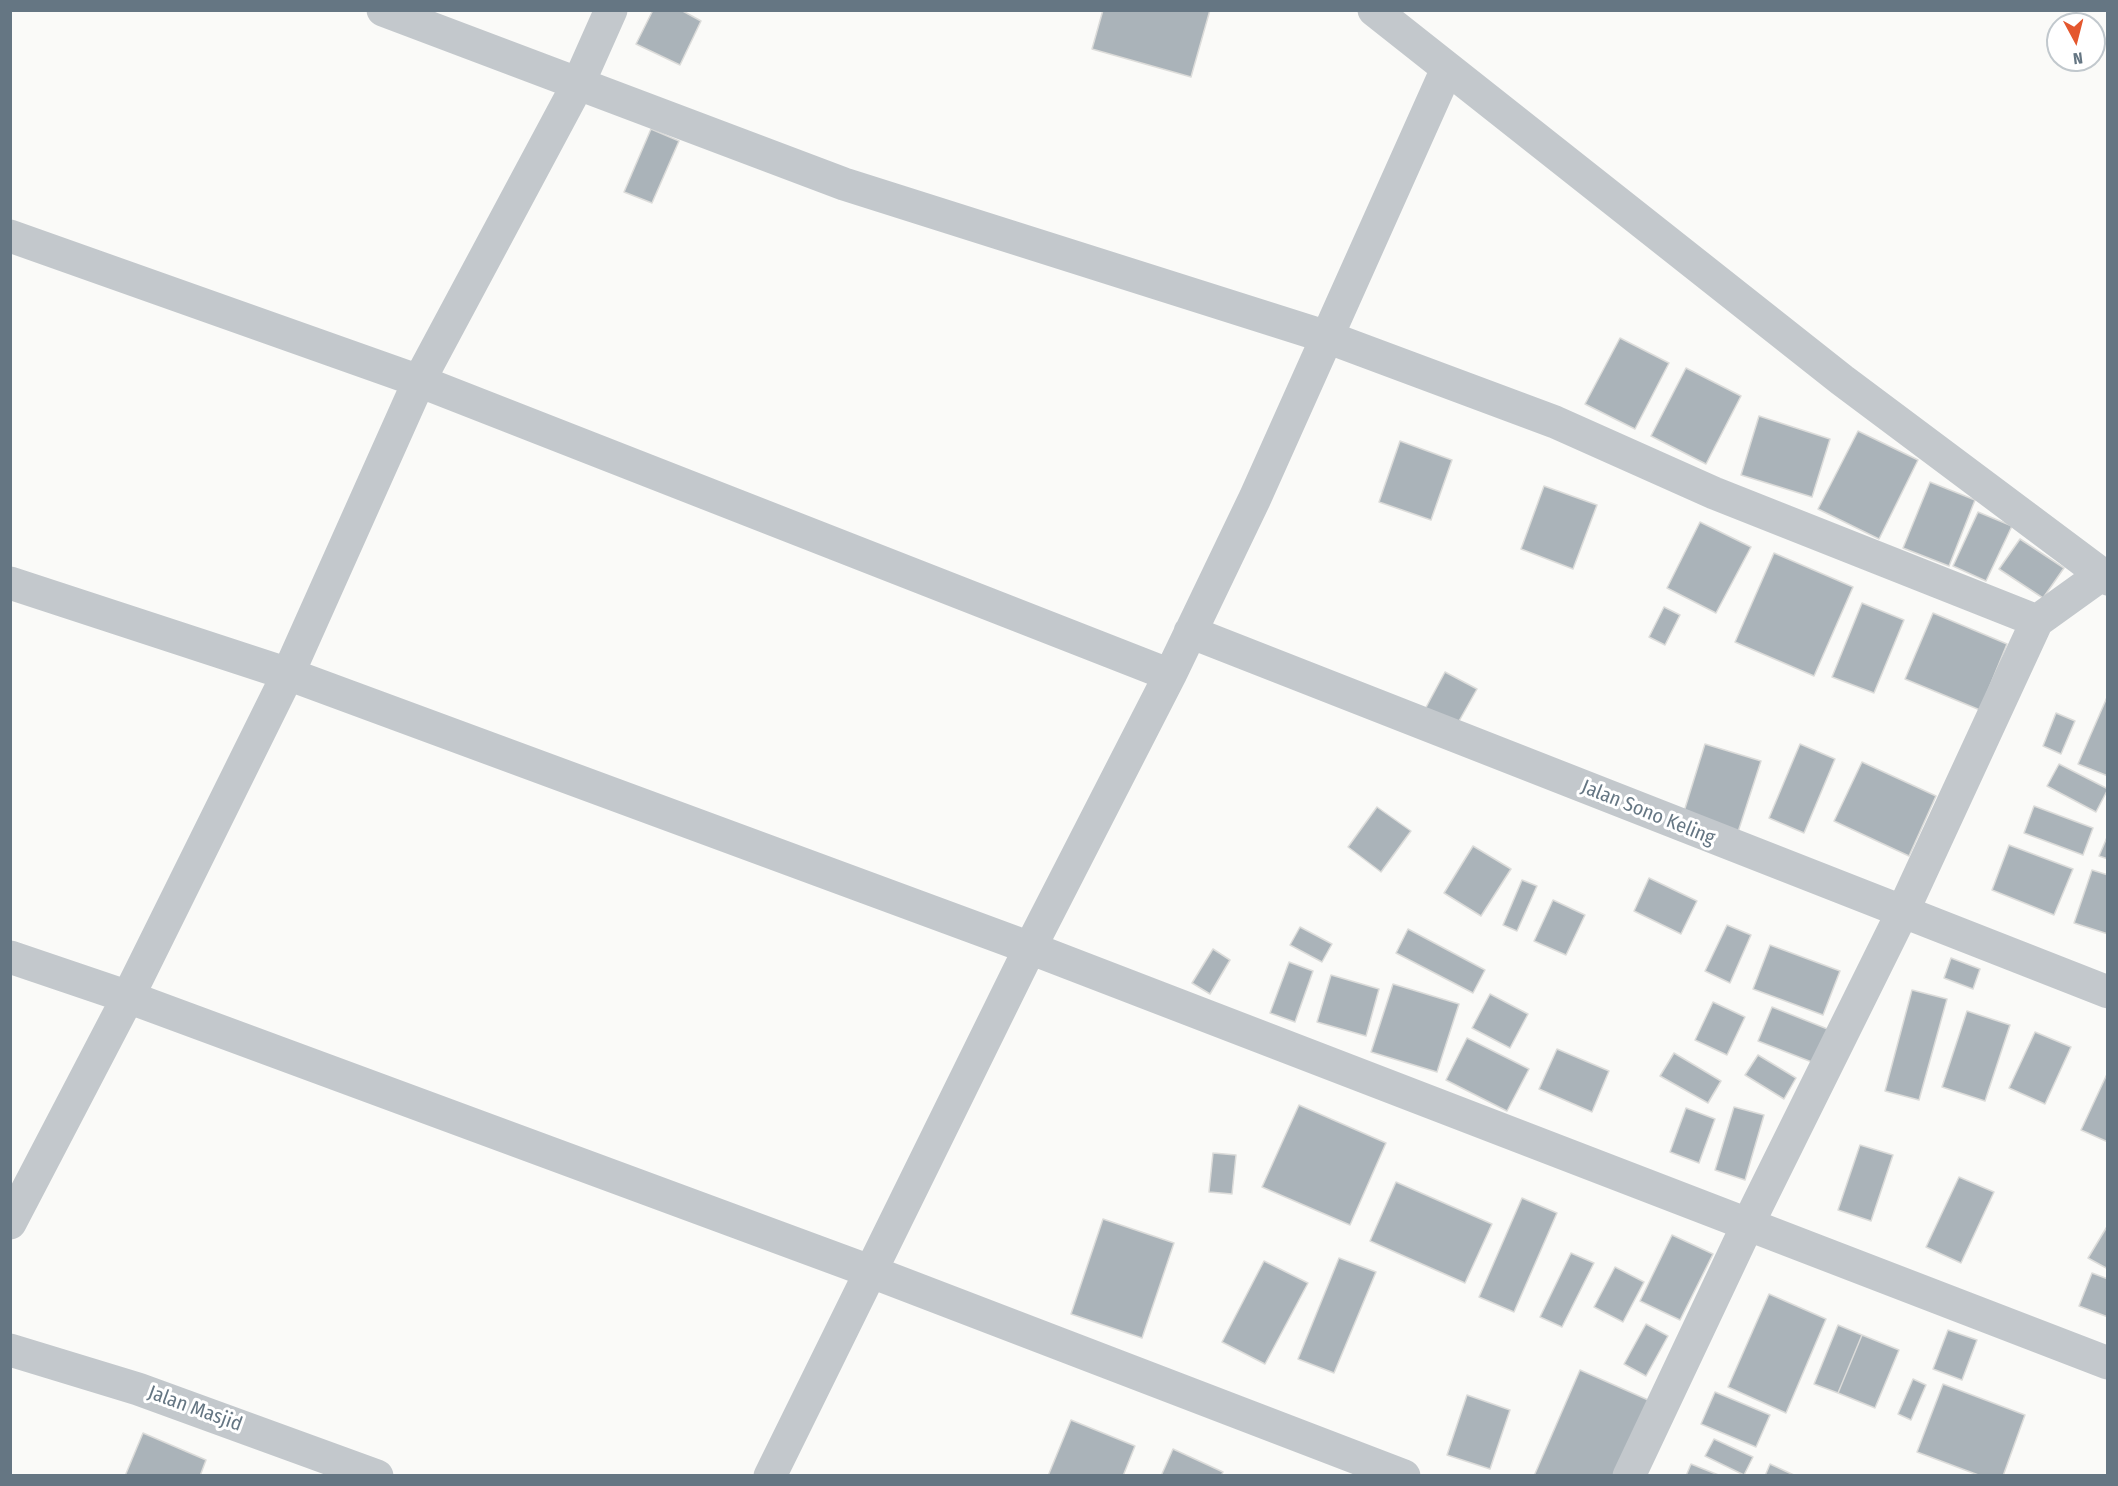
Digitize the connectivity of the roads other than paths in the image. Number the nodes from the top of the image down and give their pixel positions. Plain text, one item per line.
1 (383, 10) edge
2 (611, 10) edge
3 (1374, 11) edge
4 (1447, 69) junction
5 (579, 82) junction
6 (10, 237) edge
7 (1327, 337) junction
8 (419, 381) junction
9 (2104, 577) edge
10 (10, 583) edge
11 (2037, 621) junction
12 (1190, 632) junction
13 (288, 674) junction
14 (1170, 675) junction
15 (1902, 913) junction
16 (1030, 948) junction
17 (10, 957) edge
18 (2108, 992) edge
19 (128, 996) junction
20 (10, 1223) edge
21 (1748, 1224) junction
22 (872, 1272) junction
23 (10, 1350) edge
24 (2108, 1363) edge
25 (378, 1476) edge
26 (770, 1476) edge
27 (1404, 1476) edge
28 (1629, 1476) edge

1 - 5 street
2 - 5 street
3 - 4 street
4 - 7 street
4 - 9 street
5 - 7 street
5 - 8 street
6 - 8 street
7 - 11 street
7 - 12 street
8 - 13 street
8 - 14 street
9 - 11 street
10 - 13 street
11 - 15 street
12 - 14 street
12 - 15 street, Jalan Sono Keling
13 - 16 street
13 - 19 street
14 - 16 street
15 - 18 street, Jalan Sono Keling
15 - 21 street
16 - 21 street
16 - 22 street
17 - 19 street
19 - 20 street
19 - 22 street
21 - 24 street
21 - 28 street
22 - 26 street
22 - 27 street
23 - 25 street, Jalan Masjid

